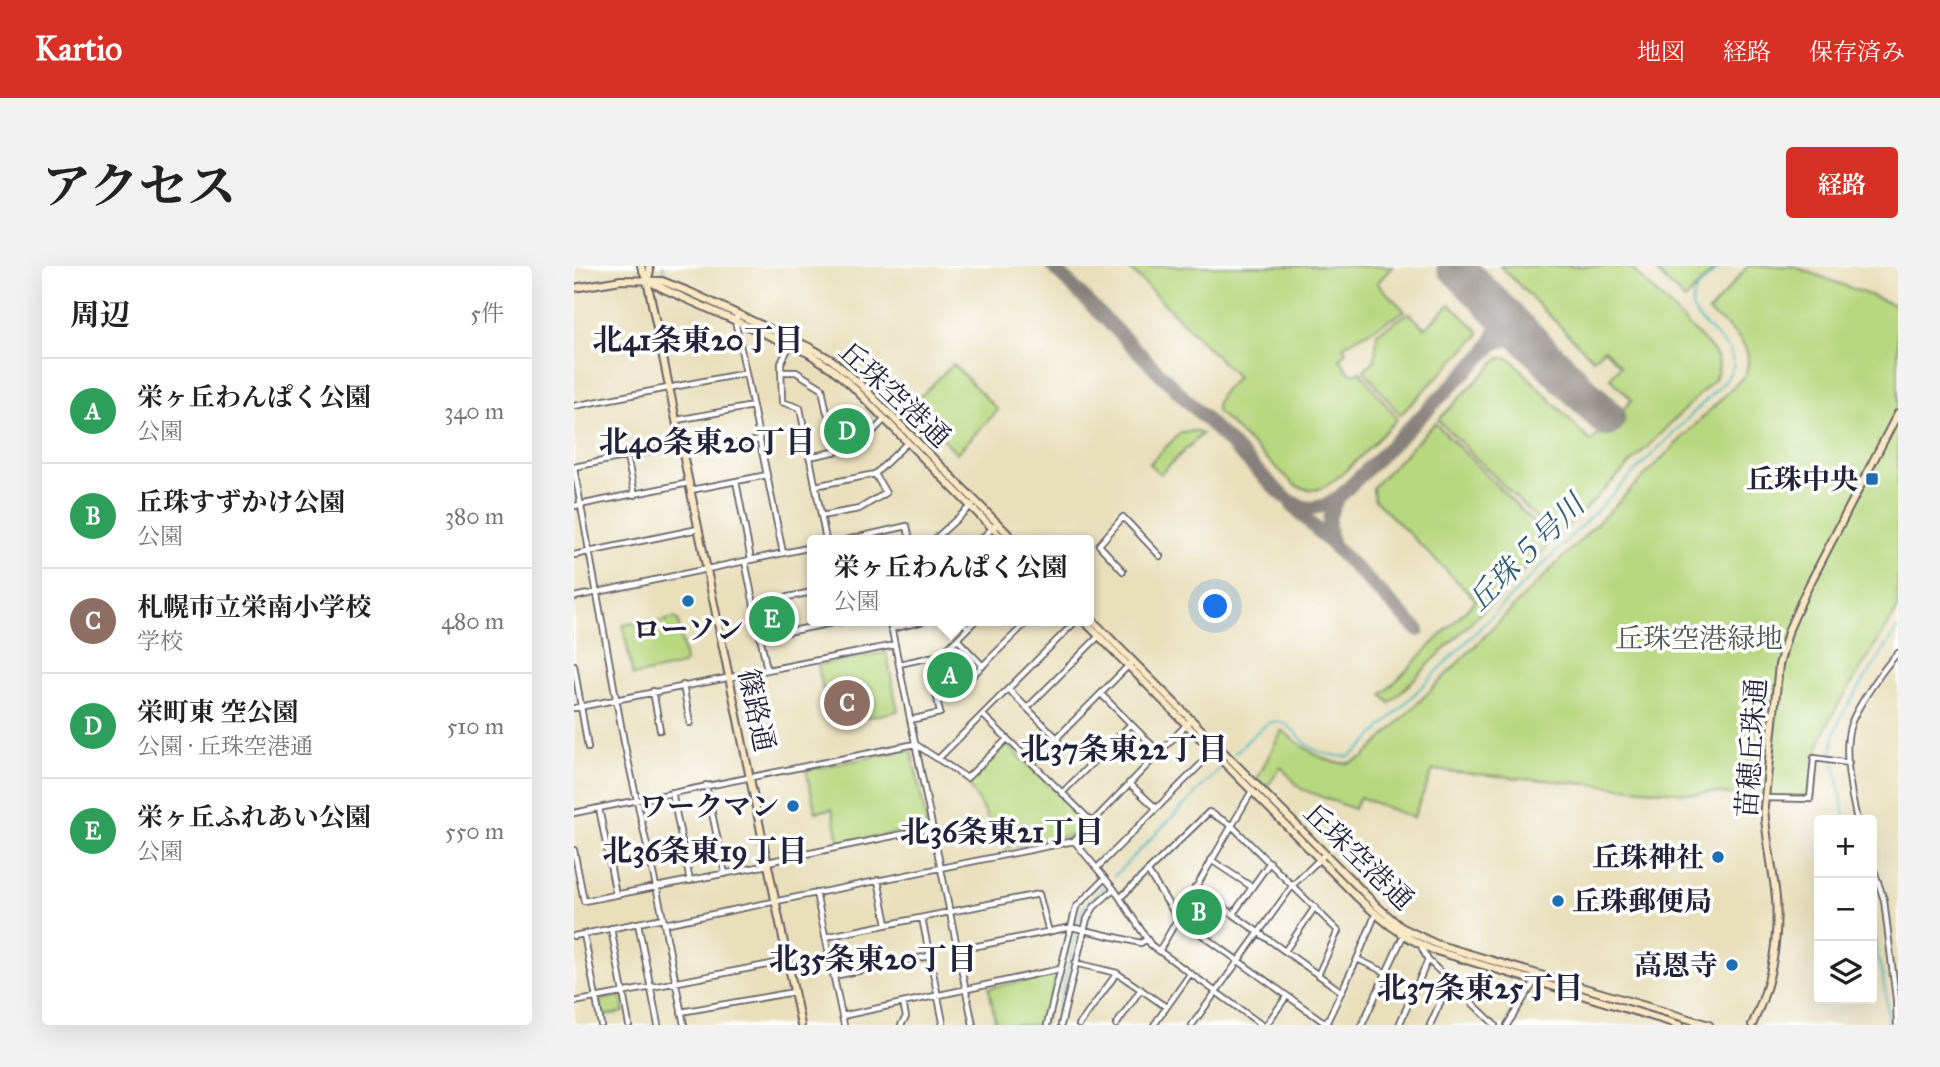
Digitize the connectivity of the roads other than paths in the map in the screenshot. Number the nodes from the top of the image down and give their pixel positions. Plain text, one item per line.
1 (641, 266) edge
2 (649, 266) edge
3 (647, 279) junction
4 (574, 288) edge
5 (737, 317) junction
6 (790, 344) junction
7 (782, 372) junction
8 (747, 373) junction
9 (669, 388) junction
10 (574, 406) edge
11 (753, 406) junction
12 (1898, 413) edge
13 (885, 419) junction
14 (677, 420) junction
15 (760, 440) junction
16 (908, 442) junction
17 (682, 445) junction
18 (839, 450) junction
19 (684, 454) junction
20 (626, 457) junction
21 (809, 457) junction
22 (574, 467) edge
23 (875, 474) junction
24 (767, 475) junction
25 (736, 481) junction
26 (690, 486) junction
27 (815, 486) junction
28 (635, 495) junction
29 (974, 504) junction
30 (581, 505) junction
31 (574, 506) edge
32 (821, 516) junction
33 (995, 526) junction
34 (698, 529) junction
35 (825, 535) edge
36 (882, 535) edge
37 (909, 535) edge
38 (940, 535) edge
39 (985, 535) edge
40 (1001, 535) edge
41 (1007, 535) edge
42 (807, 548) edge
43 (590, 552) junction
44 (783, 553) junction
45 (574, 555) edge
46 (1160, 556) dead end
47 (748, 561) junction
48 (707, 570) junction
49 (1123, 572) dead end
50 (597, 592) junction
51 (807, 593) edge
52 (574, 597) edge
53 (754, 604) junction
54 (1094, 623) edge
55 (817, 626) edge
56 (891, 626) edge
57 (903, 626) edge
58 (1023, 626) edge
59 (1071, 626) edge
60 (1089, 626) edge
61 (968, 628) edge
62 (891, 629) junction
63 (1099, 636) junction
64 (761, 637) junction
65 (957, 639) junction
66 (895, 645) junction
67 (1898, 653) edge
68 (929, 657) junction
69 (1130, 663) junction
70 (899, 664) junction
71 (574, 665) edge
72 (983, 666) junction
73 (767, 670) junction
74 (729, 677) junction
75 (933, 678) junction
76 (682, 685) junction
77 (1008, 689) junction
78 (653, 691) junction
79 (1101, 694) junction
80 (616, 699) junction
81 (581, 706) junction
82 (574, 708) edge
83 (1027, 708) junction
84 (983, 715) junction
85 (910, 720) junction
86 (690, 723) dead end
87 (1189, 723) junction
88 (1131, 724) junction
89 (660, 730) dead end
90 (1007, 739) junction
91 (1058, 739) junction
92 (915, 744) junction
93 (588, 748) dead end
94 (1213, 752) junction
95 (1160, 753) junction
96 (938, 759) junction
97 (1032, 763) junction
98 (1849, 763) junction
99 (750, 778) junction
100 (1129, 783) junction
101 (706, 785) junction
102 (1252, 791) junction
103 (672, 793) junction
104 (1062, 793) junction
105 (1765, 798) junction
106 (636, 800) junction
107 (599, 808) junction
108 (1156, 808) junction
109 (574, 813) edge
110 (1856, 815) edge
111 (1092, 822) junction
112 (1231, 825) junction
113 (932, 828) junction
114 (1074, 841) junction
115 (574, 850) edge
116 (1322, 856) junction
117 (1211, 860) junction
118 (1270, 862) junction
119 (767, 864) junction
120 (941, 868) junction
121 (1097, 868) junction
122 (1148, 872) junction
123 (725, 874) junction
124 (1105, 878) junction
125 (1876, 878) edge
126 (878, 880) junction
127 (690, 881) junction
128 (1878, 883) joint
129 (1293, 885) junction
130 (1195, 887) junction
131 (1252, 887) junction
132 (656, 888) junction
133 (1114, 889) junction
134 (816, 893) junction
135 (616, 895) junction
136 (1120, 898) junction
137 (775, 901) junction
138 (1315, 908) junction
139 (1377, 911) junction
140 (950, 912) junction
141 (1233, 914) junction
142 (922, 918) junction
143 (1177, 918) junction
144 (664, 921) junction
145 (638, 923) junction
146 (887, 924) junction
147 (1071, 927) junction
148 (611, 928) junction
149 (1084, 931) junction
150 (1049, 932) junction
151 (1259, 932) junction
152 (1404, 933) junction
153 (584, 934) junction
154 (574, 936) edge
155 (825, 937) junction
156 (1147, 939) junction
157 (1421, 941) junction
158 (958, 950) junction
159 (1158, 951) junction
160 (1285, 951) junction
161 (929, 956) junction
162 (1357, 959) junction
163 (1428, 960) junction
164 (787, 961) junction
165 (1238, 961) junction
166 (1075, 962) junction
167 (1060, 969) junction
168 (1117, 973) junction
169 (1387, 973) junction
170 (1190, 974) junction
171 (1318, 975) junction
172 (834, 976) junction
173 (1450, 981) junction
174 (676, 982) junction
175 (1535, 982) junction
176 (651, 986) junction
177 (1140, 989) junction
178 (966, 990) junction
179 (623, 992) junction
180 (794, 992) junction
181 (1216, 992) junction
182 (1342, 992) junction
183 (938, 996) junction
184 (1287, 996) junction
185 (596, 998) junction
186 (574, 1002) edge
187 (904, 1003) junction
188 (1166, 1007) junction
189 (681, 1012) junction
190 (842, 1016) junction
191 (1063, 1024) edge
192 (1327, 1024) edge
193 (601, 1025) edge
194 (629, 1025) edge
195 (658, 1025) edge
196 (684, 1025) edge
197 (801, 1025) edge
198 (844, 1025) edge
199 (901, 1025) edge
200 (942, 1025) edge
201 (973, 1025) edge
202 (1047, 1025) edge
203 (1079, 1025) edge
204 (1116, 1025) edge
205 (1154, 1025) edge
206 (1192, 1025) edge
207 (1264, 1025) edge
208 (1362, 1025) edge
209 (1399, 1025) edge
210 (1430, 1025) edge
211 (1495, 1025) edge
212 (1507, 1025) edge
213 (1680, 1025) edge
214 (1709, 1025) edge
215 (1752, 1025) edge
216 (1897, 1025) edge

1 - 3 main road, 篠路通
2 - 3 main road, 篠路通
3 - 4 main road, 丘珠空港通
3 - 5 main road, 丘珠空港通
3 - 9 main road, 篠路通
5 - 6 main road, 丘珠空港通
5 - 8 street
5 - 29 main road, 丘珠空港通
6 - 7 street
6 - 13 main road, 丘珠空港通
7 - 18 street
7 - 21 street
8 - 9 street
8 - 11 street
9 - 10 street
9 - 14 main road, 篠路通
11 - 14 street
11 - 15 street
12 - 105 main road, 苗穂丘珠通
13 - 16 main road, 丘珠空港通
13 - 18 street
14 - 17 main road, 篠路通
15 - 19 street
15 - 24 street
16 - 23 street
16 - 29 main road, 丘珠空港通
17 - 19 main road, 篠路通
17 - 20 street
18 - 21 street
19 - 26 main road, 篠路通
20 - 22 street
20 - 28 street
21 - 27 street
22 - 30 street
23 - 27 street
23 - 32 street
24 - 25 street
24 - 44 street
25 - 26 street
25 - 47 street
26 - 28 street
26 - 34 main road, 篠路通
27 - 32 street
28 - 30 street
29 - 33 main road, 丘珠空港通
29 - 38 street
30 - 31 street
30 - 43 street
32 - 35 street
33 - 39 street
33 - 40 main road, 丘珠空港通
33 - 41 main road, 丘珠空港通
34 - 43 street
34 - 48 main road, 篠路通
36 - 37 street
42 - 44 street
43 - 45 street
43 - 50 street
44 - 47 street
46 - 49 street
47 - 48 street
47 - 53 street
48 - 50 street
48 - 74 main road, 篠路通
50 - 52 street
50 - 80 street
51 - 53 street
53 - 64 street
54 - 69 main road, 丘珠空港通
55 - 64 street
56 - 62 street
57 - 62 street
58 - 72 street
59 - 77 street
60 - 63 main road, 丘珠空港通
61 - 65 street
62 - 66 street
63 - 69 main road, 丘珠空港通
63 - 83 street
64 - 73 street
65 - 68 street
65 - 72 street
66 - 70 street
66 - 73 street
67 - 98 street
68 - 70 street
68 - 75 street
69 - 79 street
69 - 87 main road, 丘珠空港通
70 - 85 street
71 - 81 street
72 - 75 street
73 - 74 street
74 - 76 street
74 - 99 main road, 篠路通
75 - 85 street
76 - 78 street
76 - 86 street
77 - 83 street
77 - 84 street
78 - 80 street
78 - 89 street
79 - 88 street
79 - 91 street
80 - 81 street
80 - 106 street
81 - 82 street
81 - 93 street
83 - 91 street
84 - 90 street
84 - 96 street
85 - 92 street
87 - 94 main road, 丘珠空港通
87 - 95 street
87 - 116 main road, 丘珠空港通
88 - 95 street
88 - 104 street
90 - 96 street
90 - 97 street
91 - 97 street
92 - 96 street
92 - 99 street
92 - 113 street
94 - 102 main road, 丘珠空港通
94 - 108 street
95 - 100 street
97 - 104 street
98 - 105 street
98 - 110 street
99 - 101 street
99 - 119 main road, 篠路通
100 - 108 street
100 - 111 street
101 - 103 street
101 - 123 street
102 - 112 street
102 - 116 main road, 丘珠空港通
103 - 106 street
103 - 127 street
104 - 111 street
105 - 215 main road, 苗穂丘珠通
106 - 107 street
106 - 132 street
107 - 109 street
107 - 135 street
108 - 121 street
111 - 114 street
112 - 117 street
112 - 118 street
112 - 122 street
113 - 119 street
113 - 120 street
114 - 120 street
114 - 121 street
115 - 135 street
116 - 129 street
116 - 139 main road, 丘珠空港通
117 - 130 street
117 - 131 street
118 - 129 street
118 - 131 street
119 - 123 street
119 - 137 main road, 篠路通
120 - 126 street
120 - 140 street
121 - 124 street
122 - 136 street
122 - 143 street
123 - 127 street
124 - 133 street
124 - 147 street
125 - 128 street
126 - 134 street
126 - 146 street
127 - 132 street
128 - 216 street
129 - 138 street
129 - 151 street
130 - 141 street
130 - 143 street
131 - 141 street
132 - 135 street
132 - 144 street
133 - 136 street
133 - 149 street
134 - 137 street
134 - 155 street
136 - 156 street
137 - 144 street
137 - 164 main road, 篠路通
138 - 160 street
138 - 171 street
139 - 152 main road, 丘珠空港通
139 - 162 street
140 - 142 street
140 - 150 street
140 - 158 street
141 - 151 street
142 - 146 street
142 - 161 street
143 - 159 street
143 - 165 street
144 - 145 street
144 - 174 street
145 - 148 street
145 - 176 street
146 - 155 street
147 - 149 street
147 - 150 street
147 - 167 street
148 - 153 street
148 - 179 street
149 - 156 street
149 - 166 street
150 - 158 street
151 - 160 street
151 - 165 street
152 - 157 main road, 丘珠空港通
152 - 169 street
153 - 154 street
153 - 185 street
155 - 172 street
156 - 159 street
157 - 163 street
157 - 175 main road, 丘珠空港通
157 - 214 main road, 丘珠空港通
158 - 178 street
159 - 170 street
160 - 171 street
161 - 172 street
161 - 183 street
162 - 169 street
162 - 182 street
163 - 173 street
163 - 209 street
164 - 174 street
164 - 180 main road, 篠路通
165 - 181 street
165 - 184 street
166 - 168 street
166 - 191 street
167 - 178 street
167 - 202 street
168 - 177 street
168 - 203 street
169 - 208 street
170 - 181 street
170 - 188 street
171 - 182 street
172 - 190 street
173 - 210 street
173 - 211 street
174 - 176 street
174 - 189 street
175 - 212 street
175 - 213 main road, 丘珠空港通
176 - 179 street
176 - 195 street
177 - 188 street
177 - 204 street
178 - 183 street
178 - 201 street
179 - 185 street
179 - 194 street
180 - 189 street
180 - 197 main road, 篠路通
181 - 206 street
181 - 207 street
182 - 192 street
183 - 187 street
183 - 200 street
184 - 192 street
184 - 207 street
185 - 186 street
185 - 193 street
187 - 190 street
187 - 199 street
188 - 205 street
189 - 196 street
190 - 198 street

